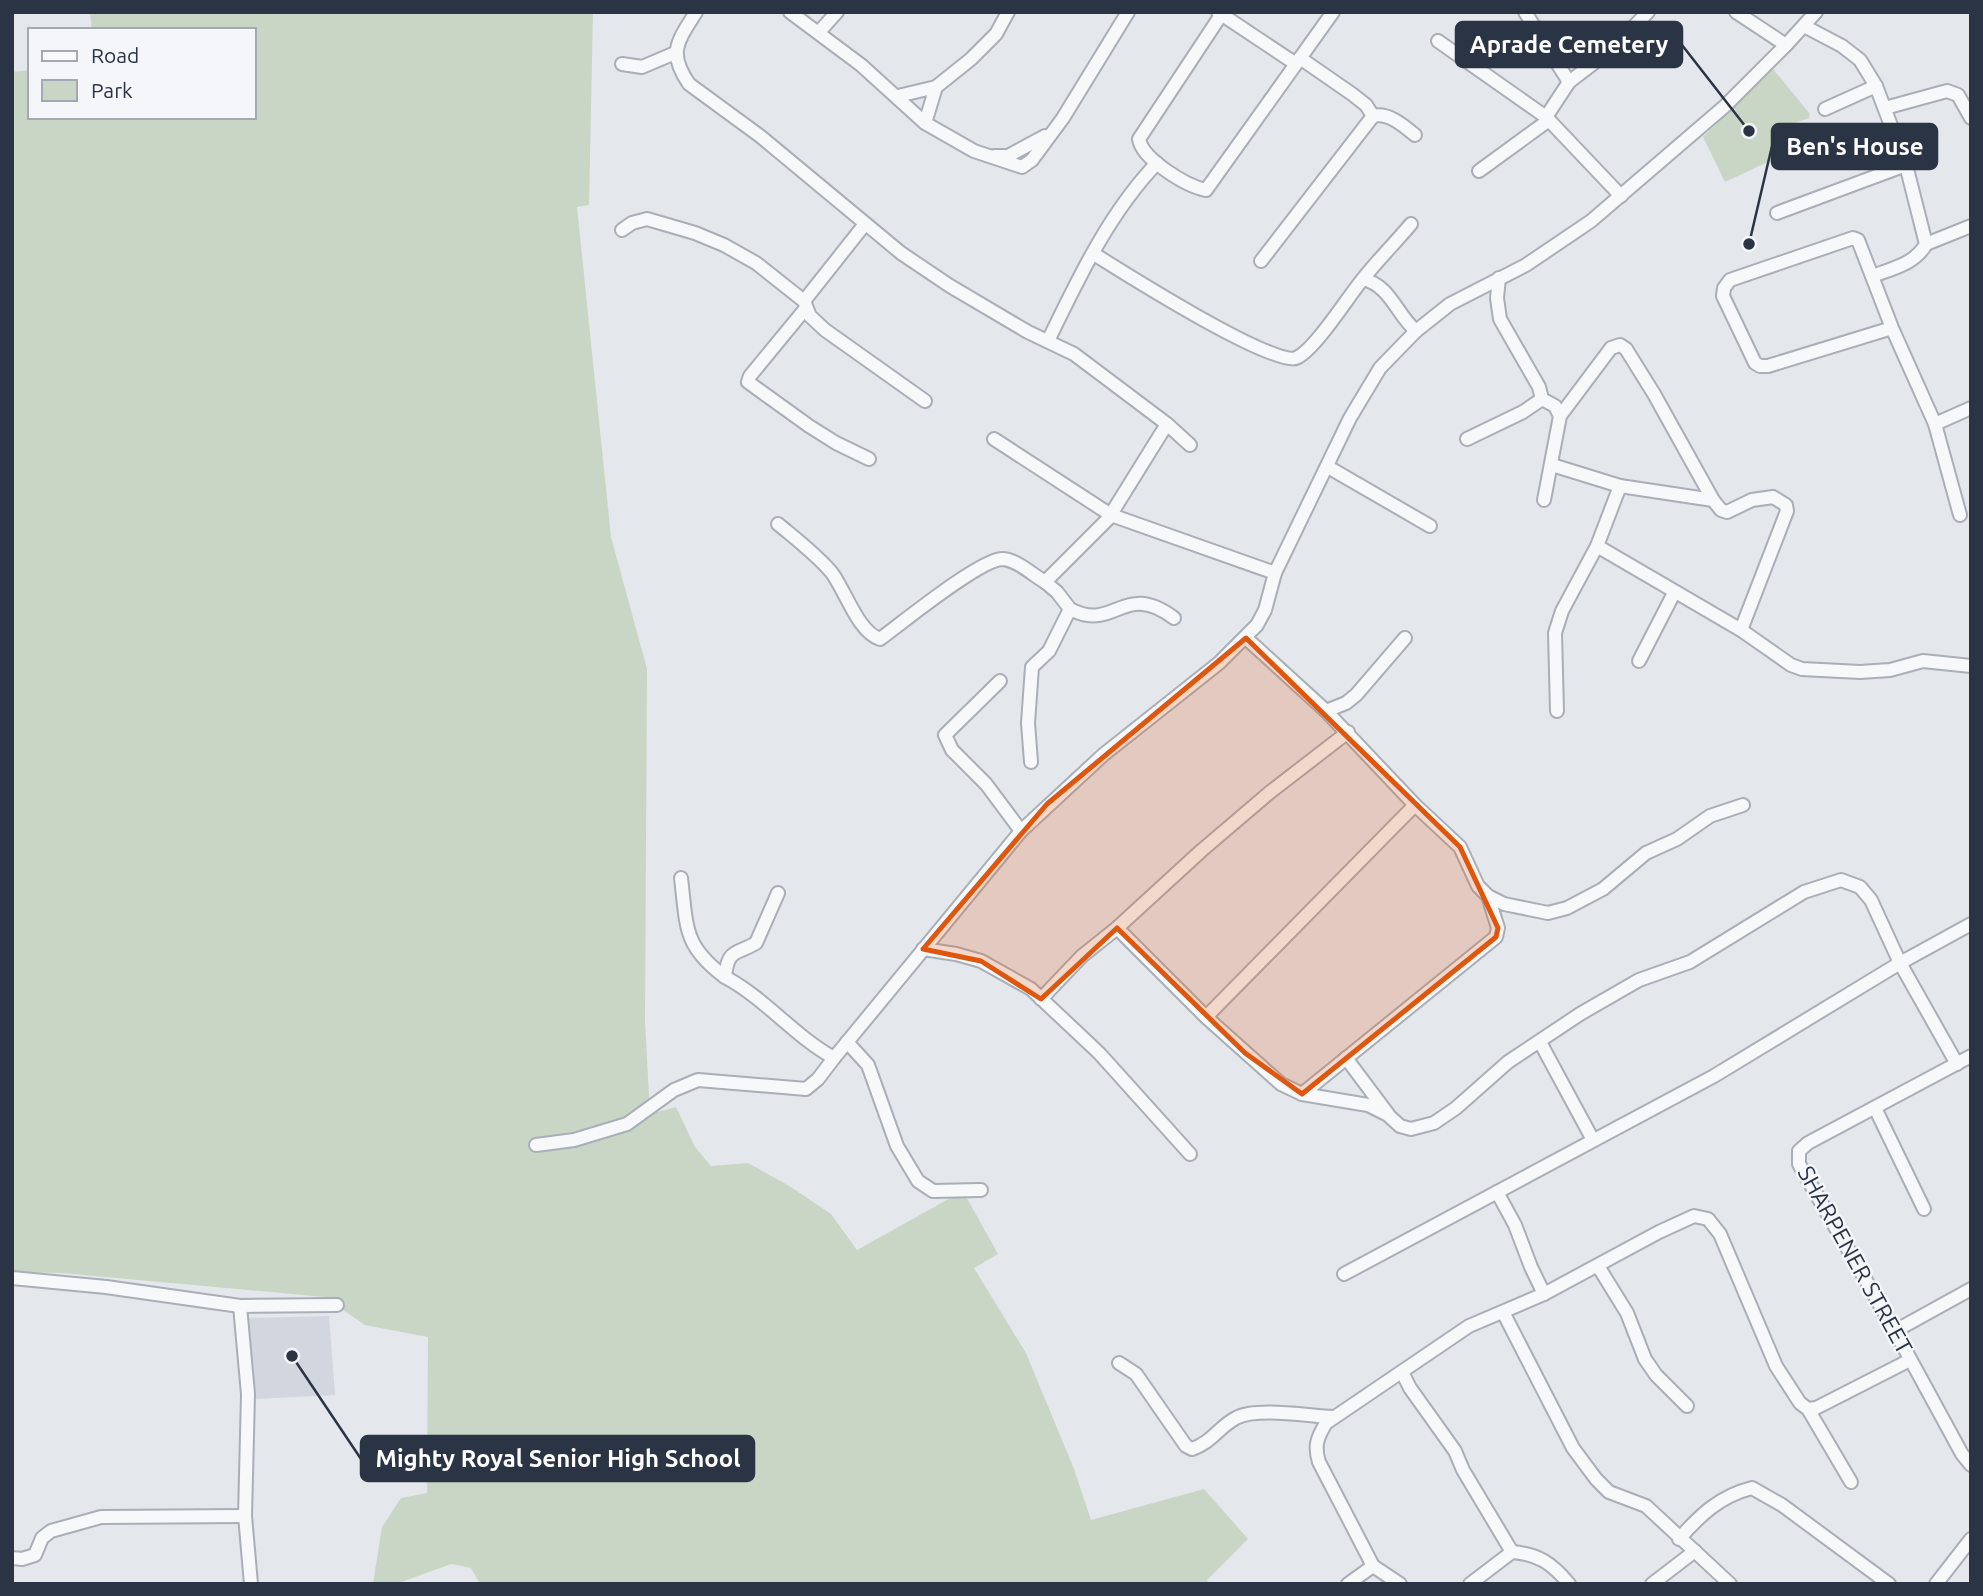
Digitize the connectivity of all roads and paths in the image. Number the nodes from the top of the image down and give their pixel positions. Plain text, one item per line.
1 (696, 12) edge
2 (790, 12) edge
3 (837, 12) edge
4 (1008, 12) edge
5 (1128, 12) edge
6 (1333, 12) edge
7 (1525, 12) edge
8 (1648, 12) edge
9 (1736, 12) edge
10 (1816, 12) edge
11 (1220, 13) edge
12 (1804, 26) junction
13 (819, 32) junction
14 (1438, 41) dead end
15 (1786, 46) junction
16 (675, 53) junction
17 (1298, 61) junction
18 (622, 64) dead end
19 (1569, 82) junction
20 (1876, 86) junction
21 (936, 87) junction
22 (898, 96) junction
23 (1885, 108) junction
24 (1825, 109) dead end
25 (1373, 116) junction
26 (1971, 118) edge
27 (1547, 119) junction
28 (925, 124) junction
29 (1415, 135) dead end
30 (1157, 163) junction
31 (1906, 165) junction
32 (1479, 171) dead end
33 (1621, 196) junction
34 (1777, 213) dead end
35 (865, 224) junction
36 (1411, 224) dead end
37 (1971, 226) edge
38 (622, 230) dead end
39 (1926, 244) junction
40 (1094, 254) junction
41 (1261, 261) dead end
42 (1872, 276) junction
43 (1499, 278) junction
44 (1363, 279) junction
45 (805, 304) junction
46 (1892, 328) junction
47 (1416, 331) junction
48 (1048, 341) junction
49 (1542, 399) junction
50 (925, 401) dead end
51 (1971, 408) edge
52 (1560, 416) junction
53 (1167, 424) junction
54 (1935, 424) junction
55 (994, 439) dead end
56 (1467, 439) dead end
57 (1190, 445) dead end
58 (869, 459) dead end
59 (1552, 465) junction
60 (1328, 467) junction
61 (1619, 486) junction
62 (1544, 500) dead end
63 (1713, 500) junction
64 (1111, 515) junction
65 (1961, 515) dead end
66 (778, 524) dead end
67 (1430, 526) dead end
68 (1597, 546) junction
69 (1275, 573) junction
70 (1045, 582) junction
71 (1674, 593) junction
72 (1070, 609) junction
73 (1174, 618) dead end
74 (1741, 630) junction
75 (1246, 638) junction
76 (1405, 638) dead end
77 (1639, 661) dead end
78 (1971, 666) edge
79 (1000, 681) dead end
80 (1346, 703) junction
81 (1557, 710) dead end
82 (1326, 711) junction
83 (1344, 728) junction
84 (1031, 762) dead end
85 (1415, 805) junction
86 (1743, 805) dead end
87 (1021, 831) junction
88 (681, 878) dead end
89 (778, 893) dead end
90 (1488, 896) junction
91 (1971, 924) edge
92 (1117, 928) junction
93 (923, 950) junction
94 (1900, 963) junction
95 (726, 977) junction
96 (1041, 999) junction
97 (1206, 1017) junction
98 (848, 1042) junction
99 (1540, 1042) junction
100 (1971, 1056) edge
101 (834, 1058) junction
102 (1346, 1058) junction
103 (1957, 1064) junction
104 (1301, 1094) junction
105 (1875, 1108) junction
106 (1388, 1115) junction
107 (1593, 1140) junction
108 (536, 1145) dead end
109 (1190, 1154) dead end
110 (981, 1190) dead end
111 (1497, 1192) junction
112 (1924, 1209) dead end
113 (1598, 1266) junction
114 (1344, 1274) dead end
115 (12, 1278) edge
116 (1971, 1289) edge
117 (1544, 1294) junction
118 (337, 1305) dead end
119 (240, 1306) junction
120 (1503, 1311) junction
121 (1895, 1331) junction
122 (1910, 1360) junction
123 (1119, 1363) dead end
124 (1402, 1372) junction
125 (1687, 1406) dead end
126 (1808, 1409) junction
127 (1333, 1417) junction
128 (1971, 1465) edge
129 (1851, 1482) dead end
130 (245, 1516) junction
131 (1679, 1539) junction
132 (1971, 1539) edge
133 (1695, 1551) junction
134 (1512, 1552) junction
135 (12, 1558) edge
136 (1373, 1566) junction
137 (251, 1584) edge
138 (1348, 1584) edge
139 (1400, 1584) edge
140 (1470, 1584) edge
141 (1569, 1584) edge
142 (1652, 1584) edge
143 (1730, 1584) edge
144 (1889, 1584) edge
145 (1936, 1584) edge

1 - 16 street
2 - 13 street
3 - 13 street
4 - 21 street
5 - 28 street
6 - 17 street
7 - 19 street
8 - 19 street
9 - 15 street
10 - 12 street
11 - 17 street
11 - 30 street
12 - 15 street
12 - 20 street
13 - 22 street
14 - 27 street
15 - 33 street
16 - 18 street
16 - 35 street
17 - 25 street
17 - 30 street
19 - 27 street
20 - 23 street
20 - 24 street
21 - 22 street
21 - 28 street
22 - 28 street
23 - 26 street
23 - 31 street
25 - 29 street
25 - 41 street
27 - 32 street
27 - 33 street
30 - 40 street
31 - 34 street
31 - 39 street
33 - 43 street
35 - 45 street
35 - 48 street
36 - 44 street
37 - 39 street
38 - 45 street
39 - 42 street
40 - 44 street
40 - 48 street
42 - 46 street
42 - 46 street
43 - 47 street
43 - 49 street
44 - 47 street
45 - 50 street
45 - 58 street
46 - 54 street
47 - 60 street
48 - 53 street
49 - 52 street
49 - 56 street
51 - 54 street
52 - 59 street
52 - 63 street
53 - 57 street
53 - 64 street
54 - 65 street
55 - 64 street
59 - 61 street
59 - 62 street
60 - 67 street
60 - 69 street
61 - 63 street
61 - 68 street
63 - 74 street
64 - 69 street
64 - 70 street
66 - 70 street
68 - 71 street
68 - 81 street
69 - 75 street
70 - 72 street
71 - 74 street
71 - 77 street
72 - 73 street
72 - 84 street
74 - 78 street
75 - 82 street
75 - 87 street
76 - 80 street
79 - 87 street
80 - 82 street
80 - 83 street
82 - 83 street
83 - 85 street
83 - 92 street
85 - 90 street
85 - 97 street
86 - 90 street
87 - 93 street
88 - 95 street
89 - 95 street
90 - 102 street
91 - 94 street
92 - 96 street
92 - 97 street
93 - 96 street
93 - 98 street
94 - 99 street
94 - 103 street
94 - 107 street
95 - 101 street
96 - 109 street
97 - 104 street
98 - 101 street
98 - 110 street
99 - 106 street
99 - 107 street
100 - 103 street, SHARPENER STREET
101 - 108 street
102 - 104 street
102 - 106 street
103 - 105 street, SHARPENER STREET
104 - 106 street
105 - 112 street
105 - 121 street, SHARPENER STREET
107 - 111 street
111 - 114 street
111 - 117 street
113 - 117 street
113 - 125 street
113 - 126 street
115 - 119 street
116 - 121 street
117 - 120 street
118 - 119 street
119 - 130 street
120 - 124 street
120 - 131 street
121 - 122 street, SHARPENER STREET
122 - 126 street
122 - 128 street, SHARPENER STREET
123 - 127 street
124 - 127 street
124 - 134 street
126 - 129 street
127 - 136 street
130 - 135 street
130 - 137 street
131 - 133 street
131 - 144 street
132 - 145 street
133 - 142 street
133 - 143 street
134 - 140 street
134 - 141 street
136 - 138 street
136 - 139 street

